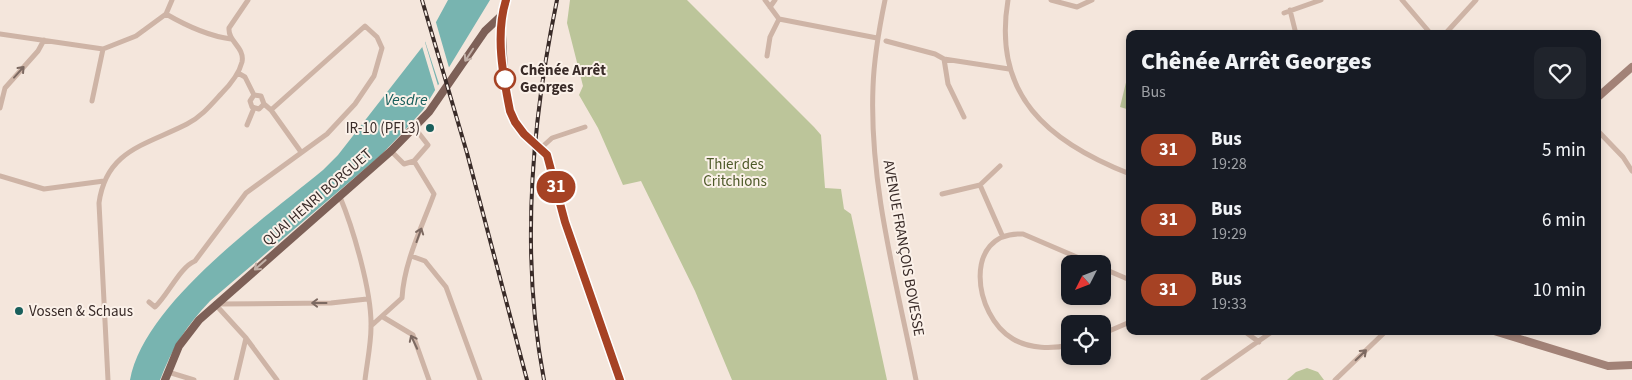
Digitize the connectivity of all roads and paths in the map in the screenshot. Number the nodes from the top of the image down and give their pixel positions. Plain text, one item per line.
1 (172, 0) edge
2 (248, 0) edge
3 (506, 0) edge
4 (765, 0) edge
5 (775, 0) edge
6 (885, 0) edge
7 (1008, 0) edge
8 (1051, 0) edge
9 (1092, 0) edge
10 (1321, 0) edge
11 (1402, 0) edge
12 (1476, 0) edge
13 (770, 7) junction
14 (1290, 10) junction
15 (1284, 13) dead end
16 (166, 14) junction
17 (501, 16) junction
18 (779, 18) junction
19 (1295, 30) edge
20 (1428, 30) edge
21 (1449, 30) edge
22 (485, 31) junction
23 (0, 34) edge
24 (501, 34) junction
25 (877, 38) junction
26 (230, 39) junction
27 (44, 40) junction
28 (886, 41) dead end
29 (103, 49) junction
30 (767, 56) dead end
31 (944, 59) junction
32 (1632, 67) edge
33 (1009, 68) junction
34 (238, 73) junction
35 (1601, 93) edge
36 (254, 95) junction
37 (92, 101) dead end
38 (264, 104) junction
39 (0, 108) edge
40 (254, 108) junction
41 (271, 110) junction
42 (964, 117) dead end
43 (247, 125) dead end
44 (414, 127) junction
45 (586, 127) dead end
46 (1601, 134) edge
47 (541, 148) junction
48 (391, 151) junction
49 (302, 152) junction
50 (414, 161) junction
51 (1000, 166) dead end
52 (1632, 171) edge
53 (1126, 172) edge
54 (0, 176) edge
55 (104, 181) junction
56 (980, 185) junction
57 (942, 194) dead end
58 (340, 196) junction
59 (1002, 235) junction
60 (1072, 255) edge
61 (411, 256) junction
62 (1111, 272) edge
63 (1126, 278) edge
64 (367, 299) junction
65 (148, 302) dead end
66 (215, 304) junction
67 (383, 317) junction
68 (1126, 324) edge
69 (371, 326) junction
70 (1111, 330) edge
71 (1249, 335) edge
72 (1268, 335) edge
73 (1382, 335) edge
74 (1507, 335) edge
75 (246, 338) junction
76 (1259, 342) junction
77 (1061, 346) edge
78 (1632, 364) edge
79 (168, 372) junction
80 (108, 380) edge
81 (165, 380) edge
82 (194, 380) edge
83 (236, 380) edge
84 (276, 380) edge
85 (365, 380) edge
86 (429, 380) edge
87 (480, 380) edge
88 (620, 380) edge
89 (916, 380) edge
90 (1203, 380) edge
91 (1336, 380) edge

1 - 16 street
2 - 26 street
3 - 17 main road, QUAI HENRI BORGUET
4 - 13 street
5 - 13 street
6 - 25 street, AVENUE FRANÇOIS BOVESSE
7 - 33 street
8 - 9 street
10 - 14 street
11 - 20 street
12 - 21 street
13 - 18 street
14 - 15 street
14 - 19 street
16 - 26 street
16 - 29 street
17 - 22 main road, QUAI HENRI BORGUET
17 - 24 main road
18 - 25 street
18 - 30 street
22 - 24 main road
22 -> 44 main road, QUAI HENRI BORGUET
23 - 27 street
24 - 47 main road
25 - 89 street, AVENUE FRANÇOIS BOVESSE
26 - 34 street
27 - 29 street
39 -> 27 street
28 - 31 street
29 - 37 street
31 - 33 street
31 - 42 street
32 - 35 street
33 - 53 street
34 - 36 street
34 - 55 street
36 - 38 street
36 - 40 street
38 - 40 street
38 - 41 street
40 - 43 street
41 - 49 street
41 - 49 street
44 - 48 main road, QUAI HENRI BORGUET
44 - 50 street
45 - 47 street
46 - 52 street
47 - 88 main road
48 - 50 street
48 - 58 main road, QUAI HENRI BORGUET
49 - 65 street
61 -> 50 street
51 - 56 street
54 - 55 street
55 - 80 street
56 - 57 street
56 - 59 street
58 - 64 street
58 -> 66 main road, QUAI HENRI BORGUET
59 - 60 street
59 - 77 street
61 - 67 street
61 - 87 street
62 - 63 street
64 -> 66 street
64 - 69 street
66 - 75 street
66 - 79 main road, QUAI HENRI BORGUET
67 - 69 street
86 -> 67 street
68 - 70 street
69 - 85 street
71 - 76 street
72 - 76 street
91 -> 73 street
74 - 78 street
75 - 83 street
75 - 84 street
76 - 90 street
79 - 81 main road, QUAI HENRI BORGUET
79 - 82 street

